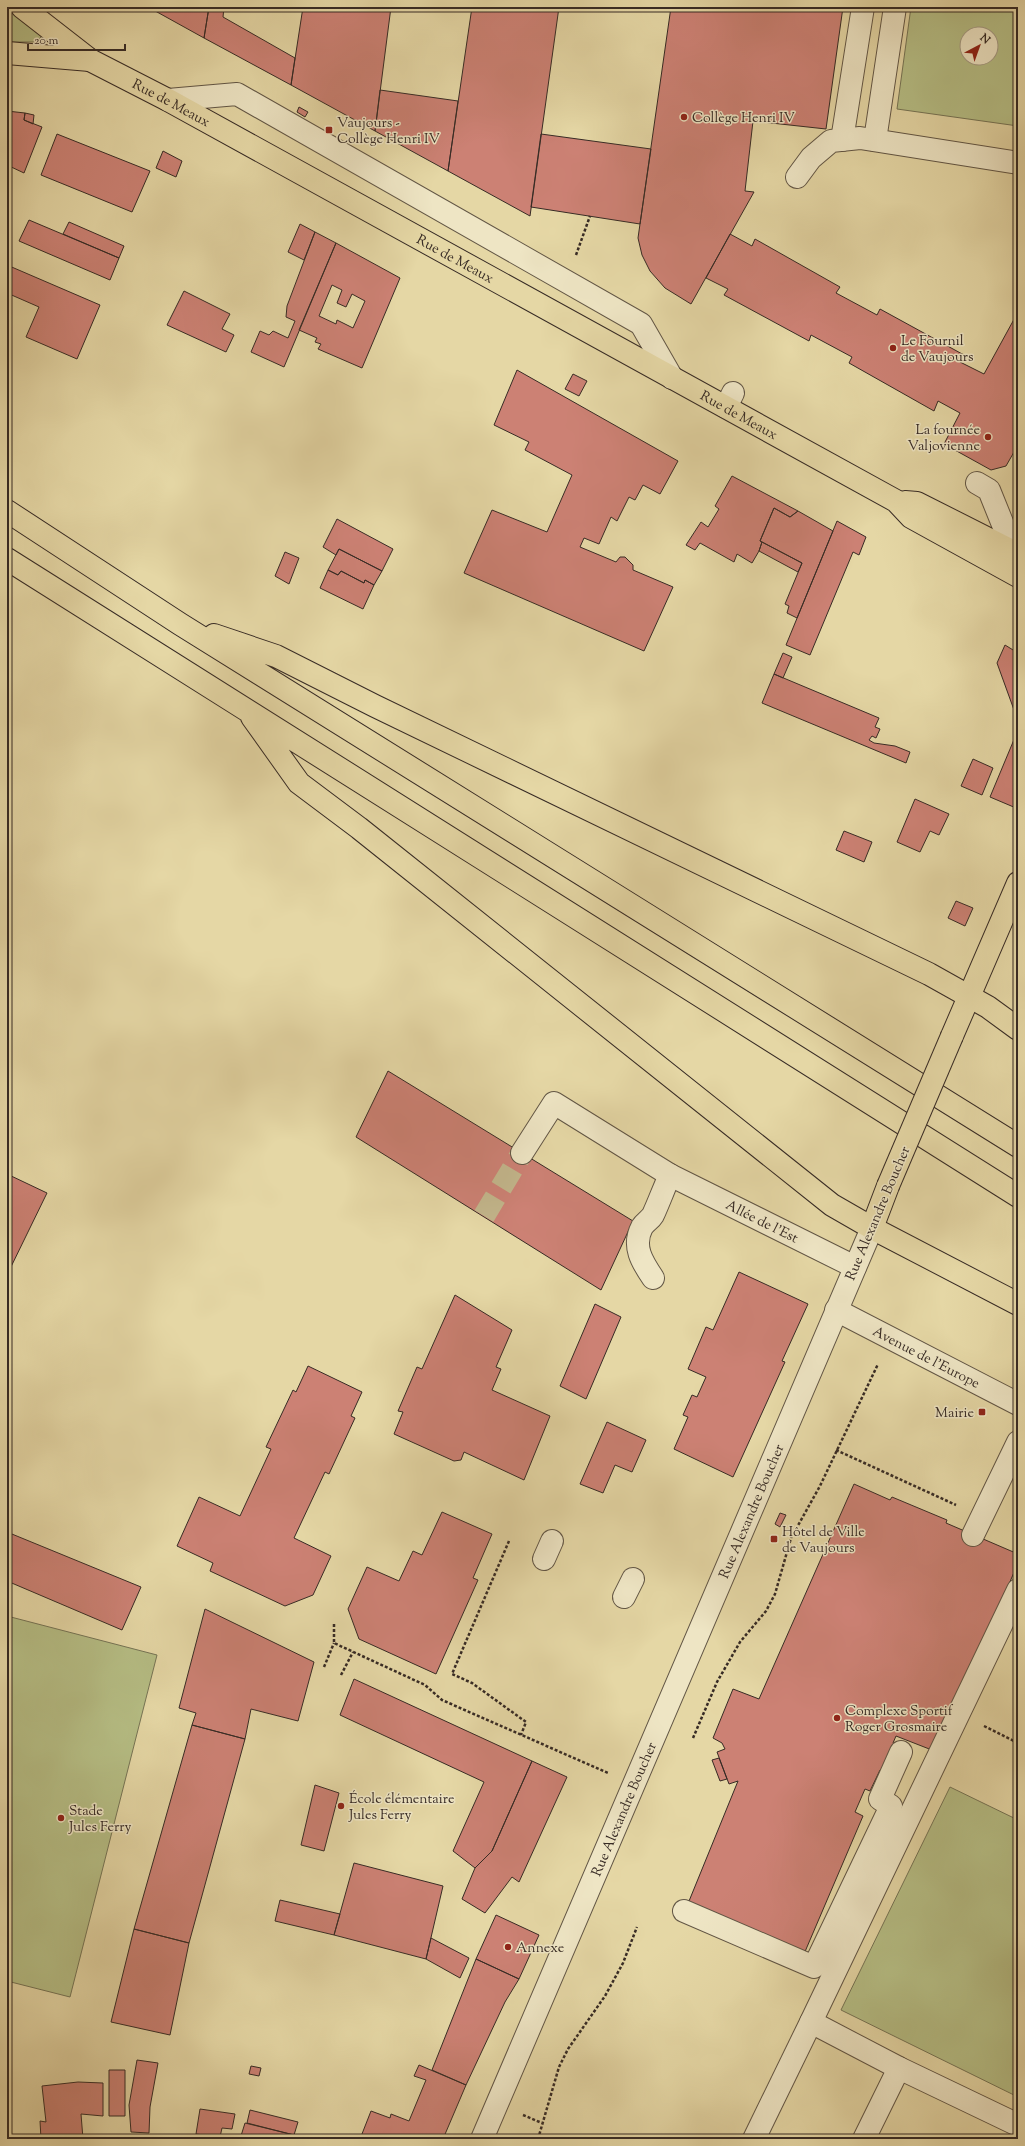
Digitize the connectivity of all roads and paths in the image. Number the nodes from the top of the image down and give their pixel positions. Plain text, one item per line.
1 (22, 7) edge
2 (863, 7) edge
3 (895, 7) edge
4 (7, 53) edge
5 (90, 60) junction
6 (168, 100) junction
7 (842, 140) junction
8 (875, 140) junction
9 (1018, 163) edge
10 (796, 177) dead end
11 (590, 216) dead end
12 (566, 281) junction
13 (672, 378) junction
14 (977, 483) dead end
15 (896, 501) junction
16 (7, 510) edge
17 (1016, 553) edge
18 (7, 559) edge
19 (1018, 576) edge
20 (180, 624) junction
21 (246, 708) junction
22 (1018, 883) edge
23 (969, 996) junction
24 (1018, 1029) edge
25 (1018, 1146) edge
26 (522, 1153) tunnel mouth
27 (670, 1175) junction
28 (1018, 1196) edge
29 (872, 1228) junction
30 (855, 1267) junction
31 (653, 1278) dead end
32 (1018, 1304) edge
33 (836, 1310) junction
34 (882, 1357) dead end
35 (1018, 1404) edge
36 (1018, 1442) edge
37 (836, 1450) junction
38 (976, 1525) joint
39 (509, 1541) dead end
40 (1018, 1590) edge
41 (334, 1624) dead end
42 (334, 1643) junction
43 (352, 1652) junction
44 (324, 1667) dead end
45 (341, 1676) dead end
46 (958, 1714) junction
47 (521, 1735) junction
48 (693, 1738) dead end
49 (1018, 1743) edge
50 (901, 1752) dead end
51 (610, 1774) dead end
52 (891, 1806) junction
53 (910, 1815) junction
54 (684, 1911) dead end
55 (637, 1927) dead end
56 (812, 2022) junction
57 (899, 2068) junction
58 (1018, 2125) edge
59 (482, 2139) edge
60 (538, 2139) edge
61 (754, 2139) edge
62 (864, 2139) edge

1 - 5 main road, Rue de Meaux
2 - 7 street
3 - 8 street
4 - 5 main road
5 - 6 main road, Rue de Meaux
6 - 12 street
6 - 13 main road, Rue de Meaux
7 - 8 street
7 - 10 street
8 - 9 street
11 - 12 path
12 - 13 street
13 - 15 main road, Rue de Meaux
14 - 17 street
15 - 17 main road, Rue de Meaux
15 - 19 main road, Rue de Meaux
16 - 20 main road
18 - 21 main road
20 - 23 main road
20 - 25 main road
21 - 28 main road
21 - 29 main road
22 - 23 main road, Rue Alexandre Boucher
23 - 24 main road
23 - 29 main road, Rue Alexandre Boucher, bridge
26 - 27 street, Allée de l'Est
27 - 30 street, Allée de l'Est
27 - 31 street
29 - 30 street, Rue Alexandre Boucher
29 - 32 main road
30 - 33 street, Rue Alexandre Boucher
33 - 35 street, Avenue de l'Europe
33 - 59 street, Rue Alexandre Boucher
34 - 37 path
36 - 38 street
37 - 38 path
37 - 48 path
39 - 47 path
40 - 46 street
41 - 42 path
42 - 43 path
42 - 44 path
43 - 45 path
43 - 47 path
46 - 49 path
46 - 53 street
47 - 51 path
50 - 52 street
52 - 53 street
52 - 54 street
53 - 56 street
55 - 60 path
56 - 57 street
56 - 61 street
57 - 58 street
57 - 62 street

